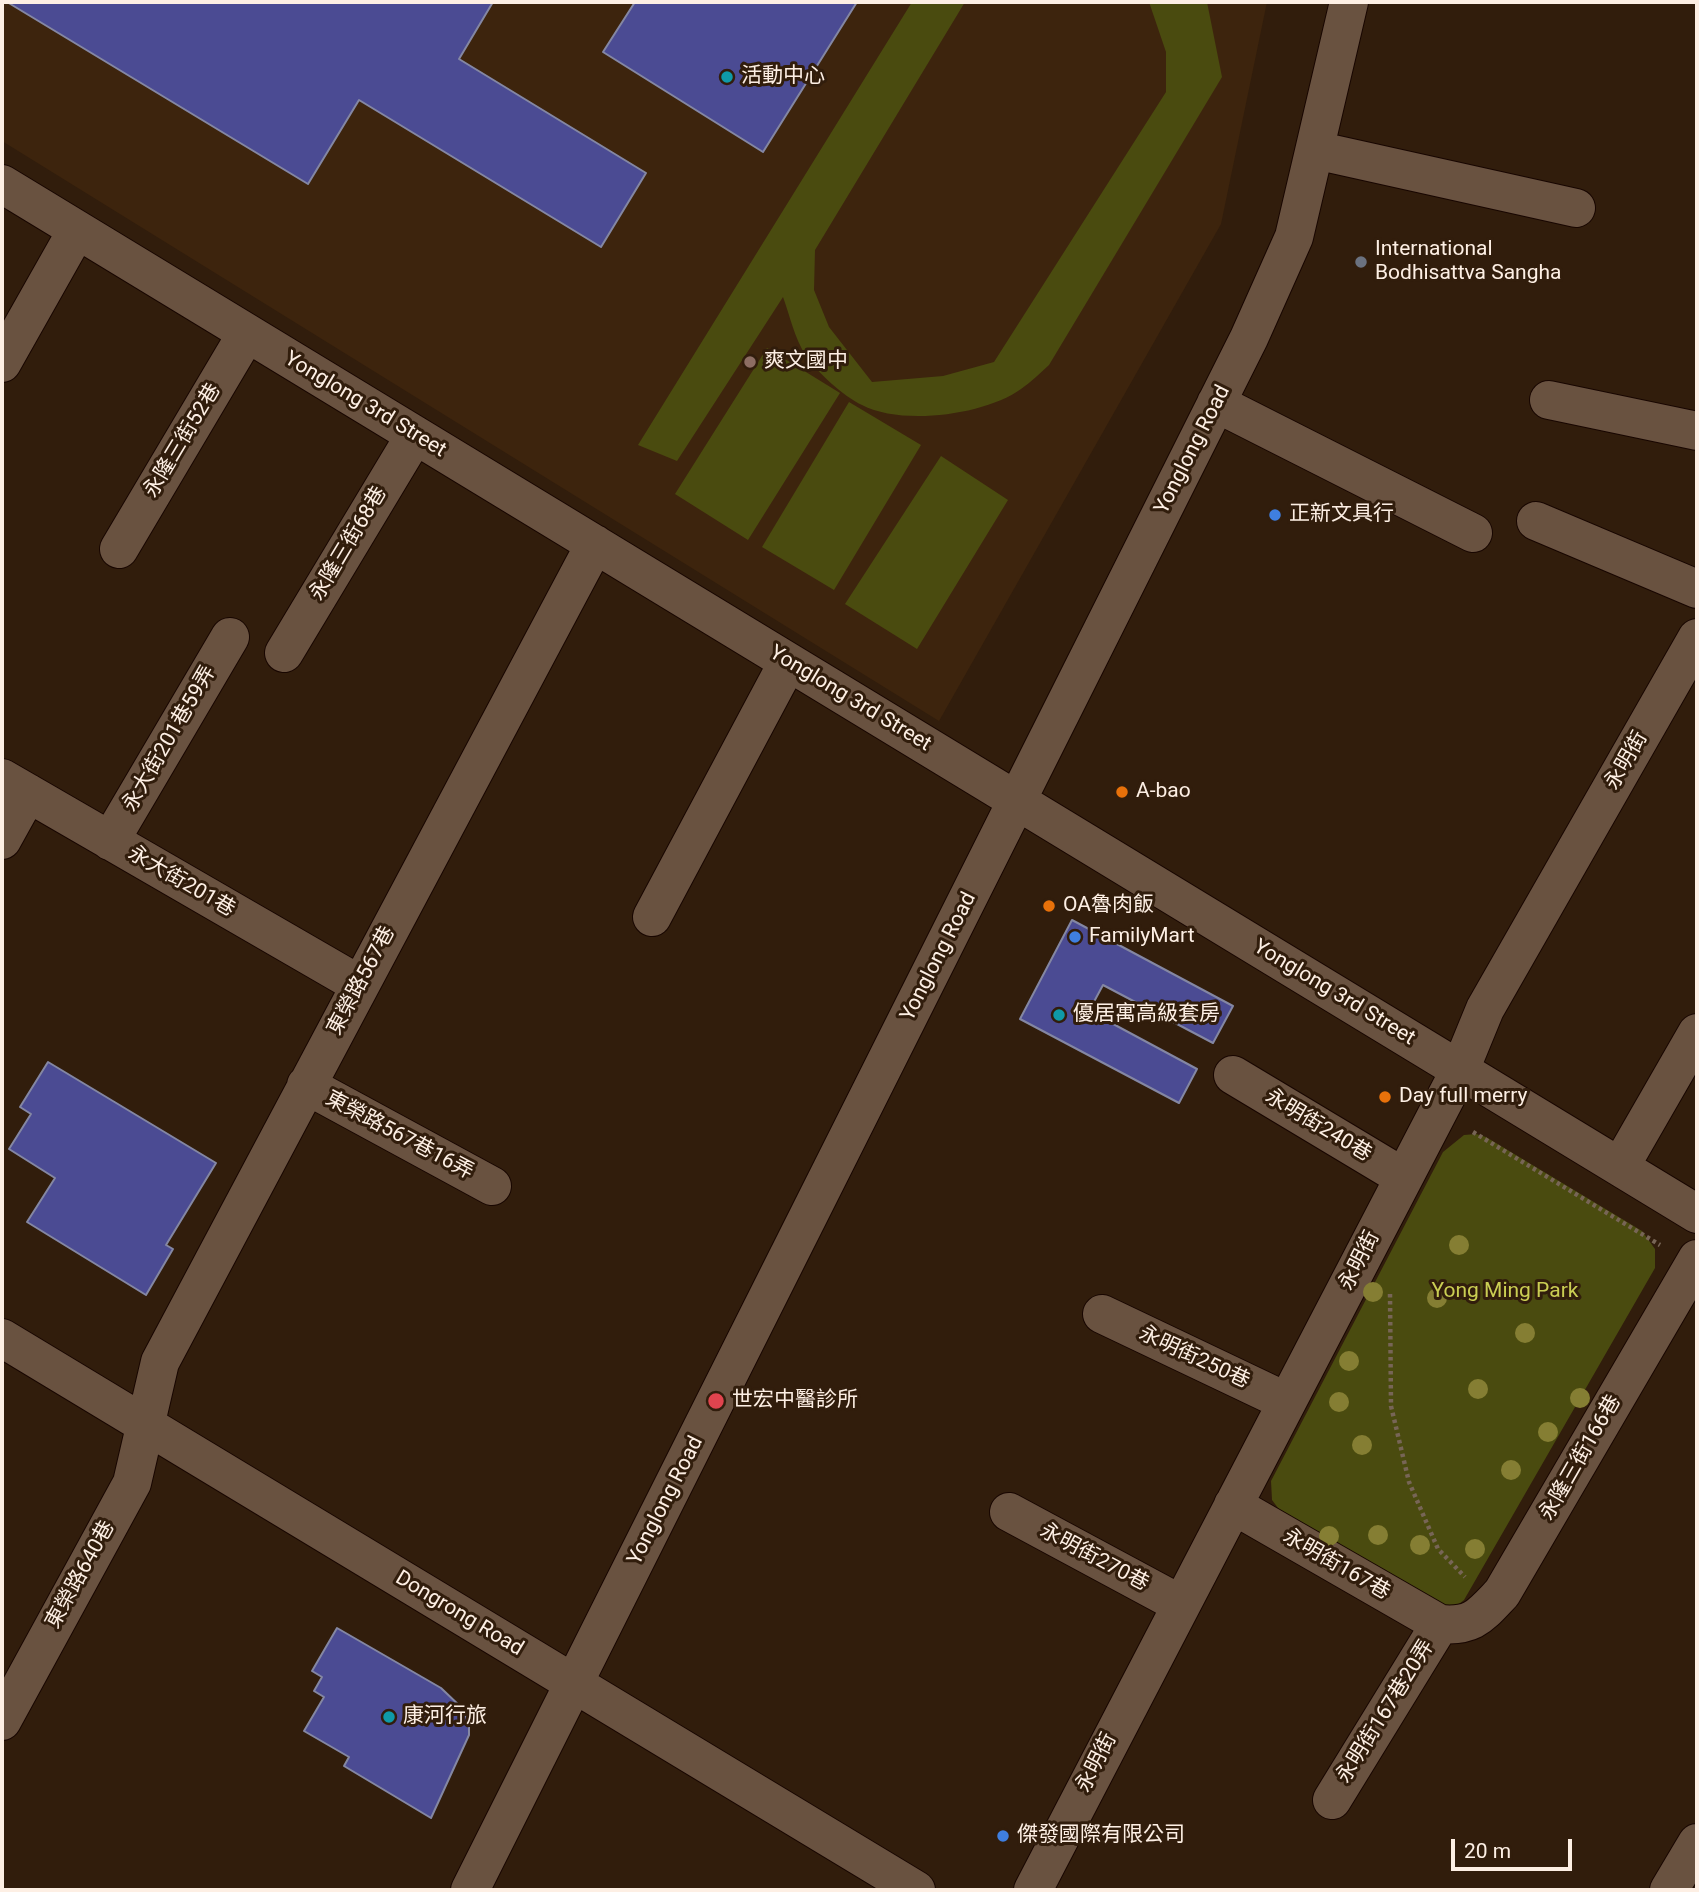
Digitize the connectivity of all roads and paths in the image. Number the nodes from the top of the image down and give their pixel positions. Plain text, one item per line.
1 (1349, 2) edge
2 (1315, 150) junction
3 (2, 184) edge
4 (1576, 208) dead end
5 (77, 230) junction
6 (247, 333) junction
7 (2, 363) edge
8 (1549, 400) dead end
9 (1216, 403) junction
10 (1697, 431) edge
11 (415, 435) junction
12 (1536, 521) dead end
13 (1473, 533) dead end
14 (595, 544) junction
15 (119, 549) dead end
16 (1697, 589) edge
17 (230, 637) dead end
18 (1697, 638) edge
19 (284, 653) dead end
20 (788, 662) junction
21 (15, 786) edge
22 (1018, 801) junction
23 (2, 840) edge
24 (110, 841) junction
25 (652, 917) dead end
26 (360, 985) junction
27 (1697, 1033) edge
28 (1460, 1070) junction
29 (1233, 1075) dead end
30 (306, 1085) junction
31 (1463, 1140) dead end
32 (1620, 1167) junction
33 (1403, 1177) junction
34 (492, 1186) dead end
35 (1697, 1214) edge
36 (1681, 1253) edge
37 (1390, 1289) dead end
38 (1101, 1314) dead end
39 (2, 1338) edge
40 (1287, 1402) junction
41 (145, 1424) junction
42 (1233, 1505) junction
43 (1009, 1511) dead end
44 (1466, 1578) dead end
45 (1180, 1604) junction
46 (1440, 1624) junction
47 (575, 1684) junction
48 (2, 1720) edge
49 (1332, 1800) dead end
50 (1697, 1843) edge
51 (470, 1890) edge
52 (916, 1890) edge
53 (1033, 1890) edge
54 (1669, 1890) edge

1 - 2 street, Yonglong Road
2 - 4 street
2 - 9 street, Yonglong Road
3 - 5 street, Yonglong 3rd Street
5 - 6 street, Yonglong 3rd Street
5 - 7 street
6 - 11 street, Yonglong 3rd Street
6 - 15 street, 永隆三街52巷
8 - 10 street
9 - 13 street
9 - 22 street, Yonglong Road
11 - 14 street, Yonglong 3rd Street
11 - 19 street, 永隆三街68巷
12 - 16 street
14 - 20 street, Yonglong 3rd Street
14 - 26 street, 東榮路567巷
17 - 24 street, 永大街201巷59弄
18 - 28 street, 永明街
20 - 22 street, Yonglong 3rd Street
20 - 25 street
21 - 23 street
21 - 24 street, 永大街201巷
22 - 28 street, Yonglong 3rd Street
22 - 47 street, Yonglong Road
24 - 26 street, 永大街201巷
26 - 30 street, 東榮路567巷
27 - 32 street
28 - 32 street, Yonglong 3rd Street
28 - 33 street, 永明街
29 - 33 street, 永明街240巷
30 - 34 street, 東榮路567巷16弄
30 - 41 street, 東榮路567巷
31 - 36 path
32 - 35 street, Yonglong 3rd Street
33 - 40 street, 永明街
36 - 46 street, 永隆三街166巷
37 - 44 path
38 - 40 street, 永明街250巷
39 - 41 street, Dongrong Road
40 - 42 street, 永明街
41 - 47 street, Dongrong Road
41 - 48 street, 東榮路640巷
42 - 45 street, 永明街
42 - 46 street, 永明街167巷
43 - 45 street, 永明街270巷
45 - 53 street, 永明街
46 - 49 street, 永明街167巷20弄
47 - 51 street, Yonglong Road
47 - 52 street, Dongrong Road
50 - 54 street

